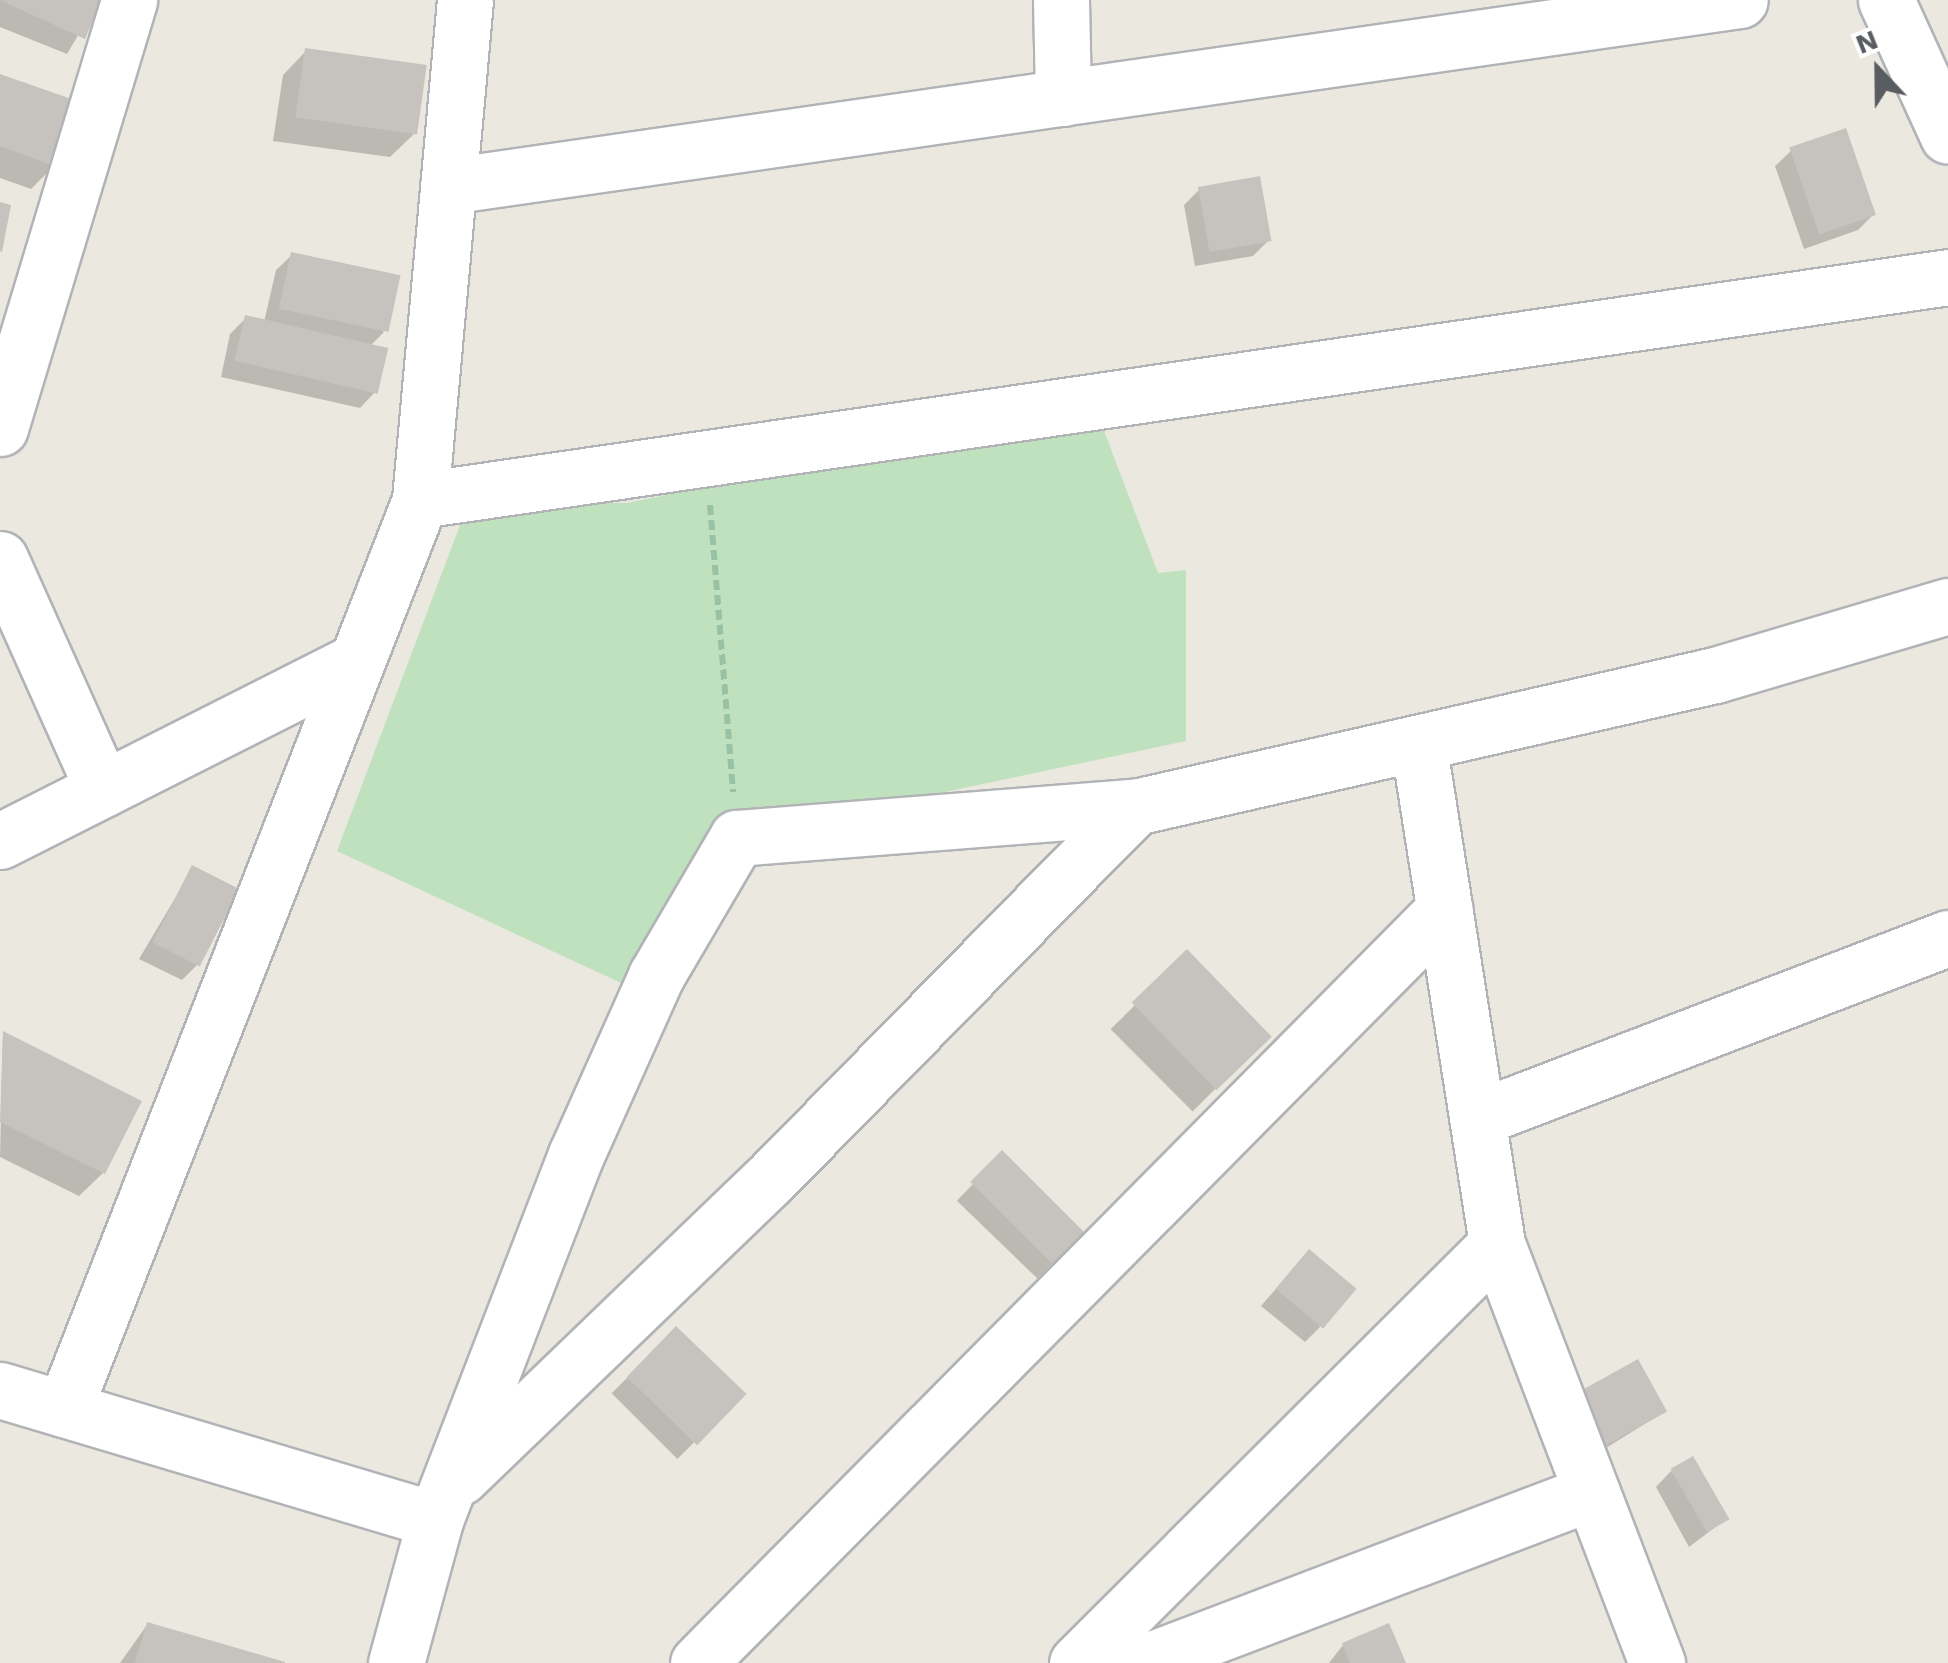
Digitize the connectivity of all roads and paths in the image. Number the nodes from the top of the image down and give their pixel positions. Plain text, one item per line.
1 (129, 0) edge
2 (465, 0) edge
3 (1061, 0) edge
4 (1740, 0) edge
5 (1886, 0) edge
6 (1527, 15) edge
7 (1064, 98) junction
8 (1948, 136) edge
9 (448, 186) junction
10 (1948, 277) edge
11 (0, 428) edge
12 (706, 458) junction
13 (420, 500) junction
14 (0, 558) edge
15 (1948, 606) edge
16 (357, 661) junction
17 (1419, 748) junction
18 (103, 789) junction
19 (1135, 806) junction
20 (736, 838) junction
21 (0, 841) edge
22 (1445, 909) junction
23 (1948, 938) edge
24 (1478, 1118) junction
25 (1498, 1244) junction
26 (0, 1390) edge
27 (64, 1409) junction
28 (1592, 1492) junction
29 (443, 1503) junction
30 (396, 1663) edge
31 (698, 1663) edge
32 (1076, 1663) edge
33 (1142, 1663) edge
34 (1657, 1663) edge

1 - 11 street
2 - 9 street
3 - 7 street
4 - 6 street
5 - 8 street
6 - 7 street
7 - 9 street
9 - 13 street
10 - 12 street
12 - 13 street
12 - 20 path
13 - 16 street
14 - 18 street
15 - 17 street
16 - 18 street
16 - 27 street
17 - 19 street
17 - 22 street
18 - 21 street
19 - 20 street
19 - 29 street
20 - 29 street
22 - 24 street
22 - 31 street
23 - 24 street
24 - 25 street
25 - 28 street
25 - 32 street
26 - 27 street
27 - 29 street
28 - 33 street
28 - 34 street
29 - 30 street

